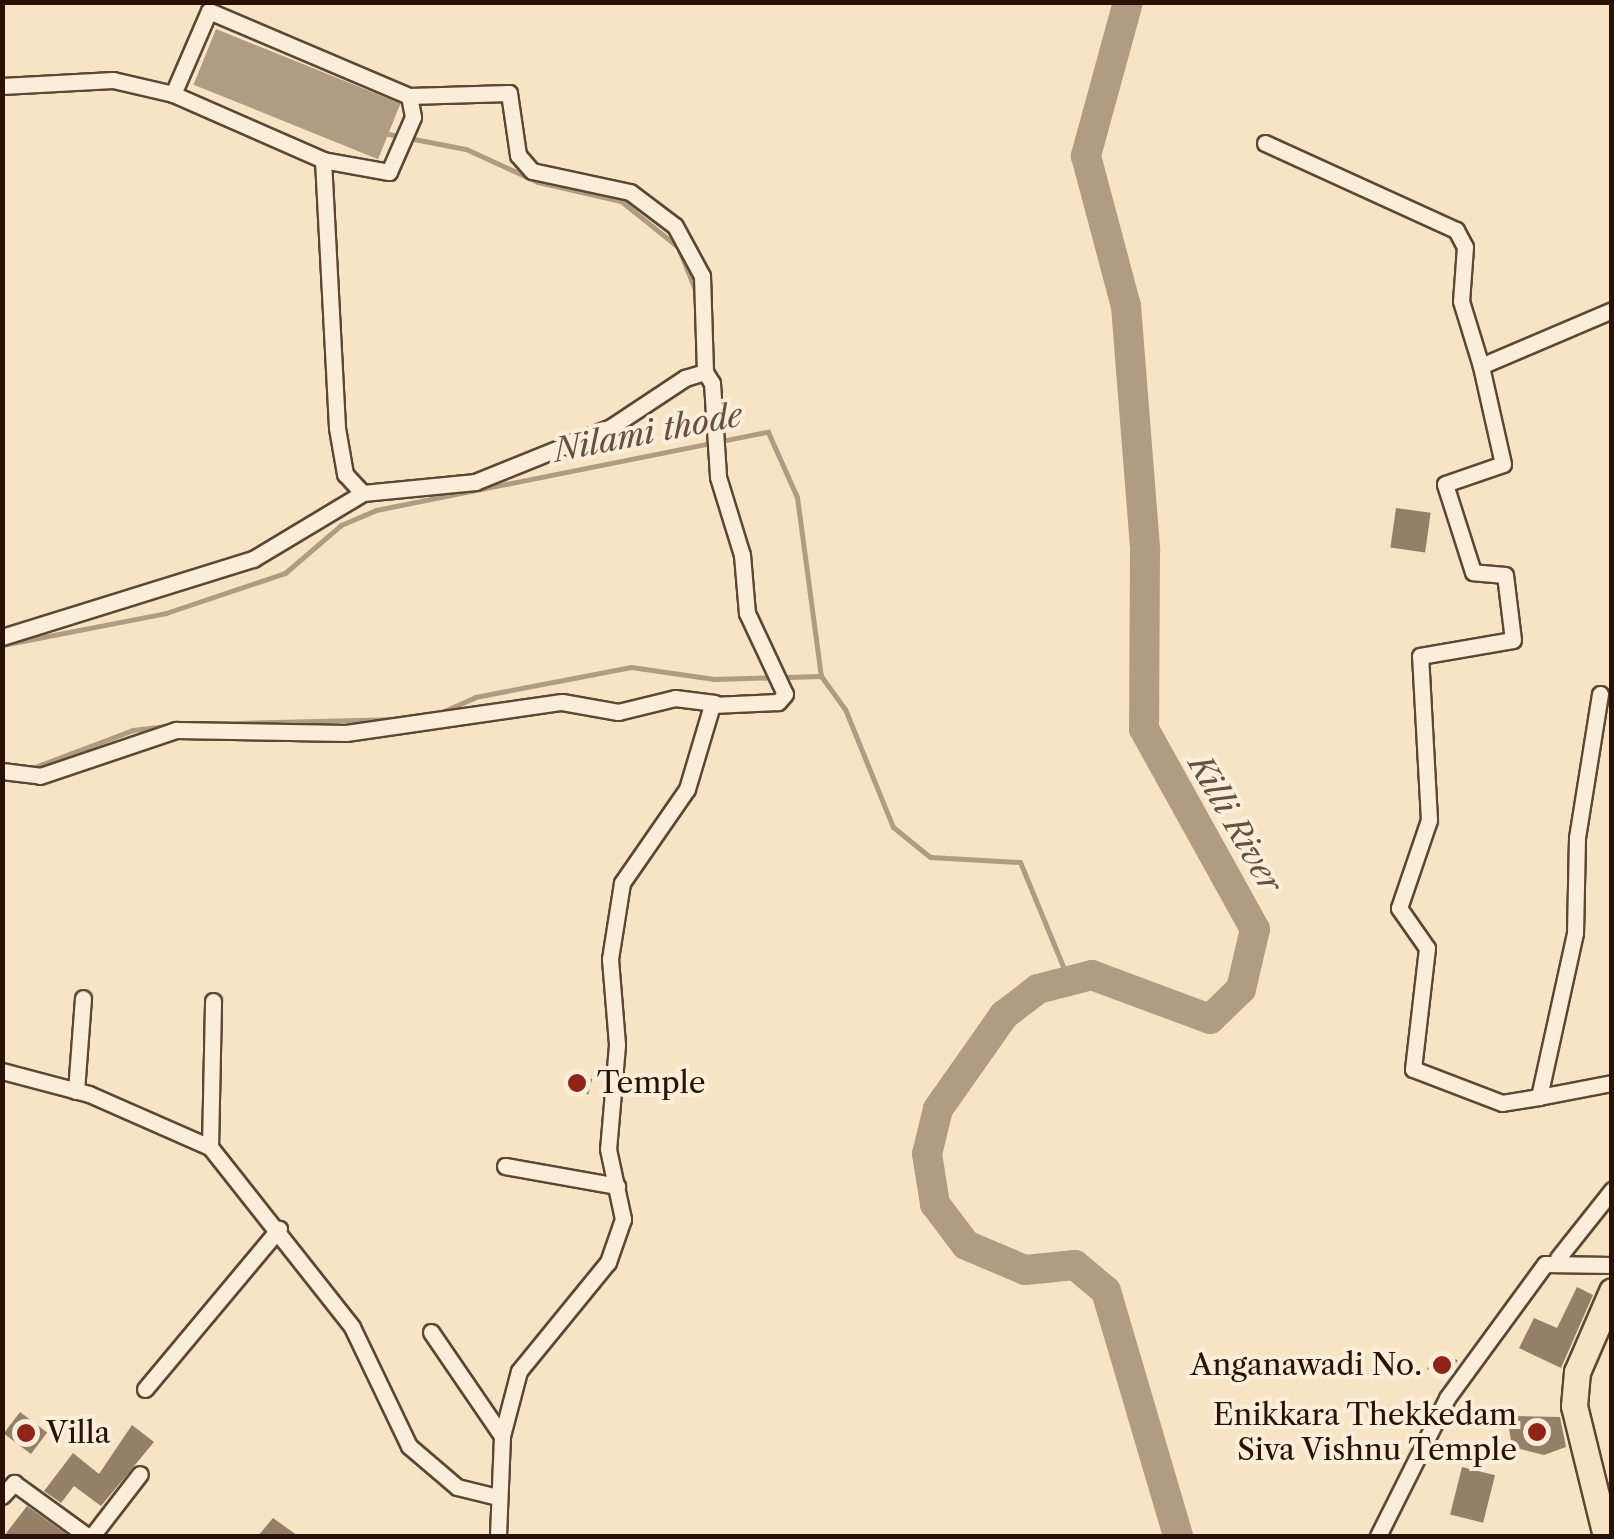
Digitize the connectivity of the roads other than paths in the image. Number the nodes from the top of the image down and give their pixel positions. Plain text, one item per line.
1 (2, 86) edge
2 (173, 94) junction
3 (410, 96) junction
4 (1264, 143) dead end
5 (322, 160) junction
6 (1612, 310) edge
7 (1481, 366) junction
8 (705, 372) junction
9 (364, 492) junction
10 (2, 637) edge
11 (1600, 694) dead end
12 (715, 703) junction
13 (2, 770) edge
14 (83, 998) dead end
15 (213, 1001) dead end
16 (2, 1071) edge
17 (1612, 1083) edge
18 (76, 1091) junction
19 (1539, 1097) junction
20 (210, 1146) junction
21 (505, 1166) dead end
22 (617, 1186) junction
23 (1612, 1190) edge
24 (280, 1229) junction
25 (1558, 1258) junction
26 (1612, 1265) edge
27 (1612, 1291) edge
28 (430, 1332) dead end
29 (145, 1389) dead end
30 (502, 1436) junction
31 (140, 1474) dead end
32 (2, 1496) edge
33 (498, 1497) junction
34 (1606, 1509) edge
35 (89, 1536) edge
36 (498, 1536) edge
37 (1378, 1536) edge
38 (1606, 1536) edge

1 - 2 street
2 - 3 street
2 - 5 street
3 - 5 street
3 - 8 street
4 - 7 street
5 - 9 street
6 - 7 street
7 - 19 street
8 - 9 street
8 - 12 street
9 - 10 street
11 - 19 street
12 - 13 street
12 - 22 street
14 - 18 street
15 - 20 street
16 - 18 street
17 - 19 street
18 - 20 street
20 - 24 street
21 - 22 street
22 - 30 street
23 - 25 street
24 - 29 street
24 - 33 street
25 - 26 street
25 - 37 street
27 - 34 main road
28 - 30 street
30 - 33 street
31 - 35 street
32 - 35 street
33 - 36 street
34 - 38 main road

